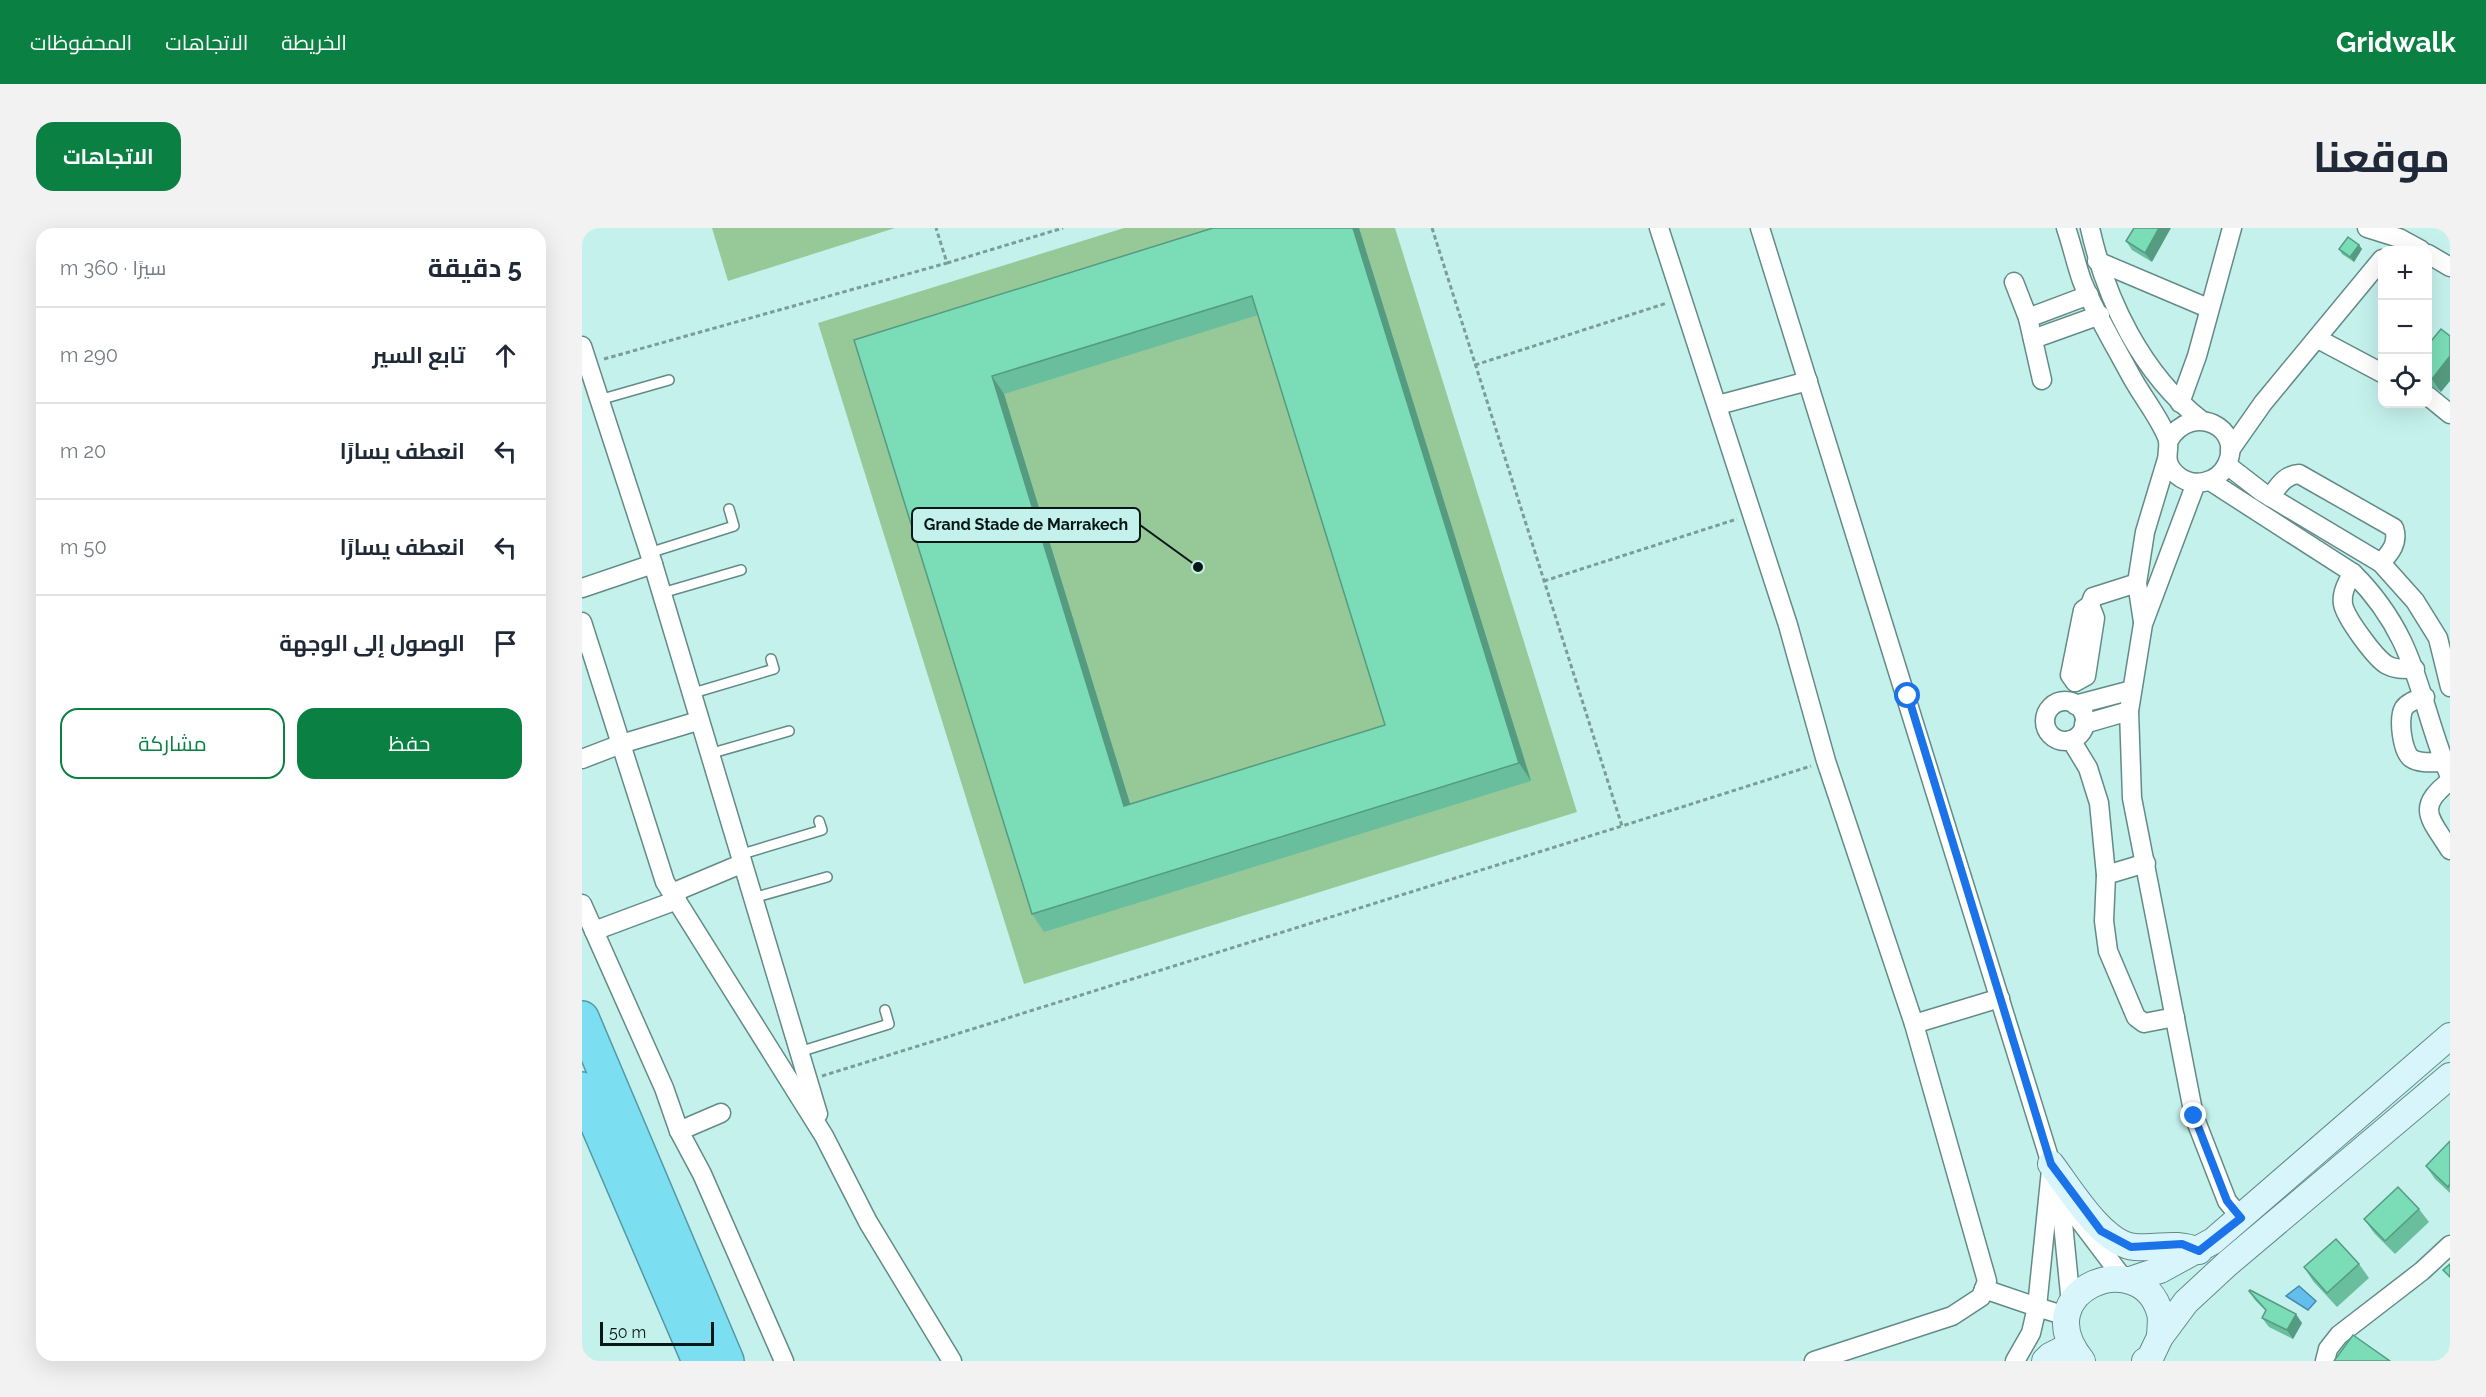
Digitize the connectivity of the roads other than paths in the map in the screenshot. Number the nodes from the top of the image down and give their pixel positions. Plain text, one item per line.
1 (1659, 228) edge
2 (1760, 228) edge
3 (2066, 228) edge
4 (2090, 228) edge
5 (2232, 228) edge
6 (2367, 228) edge
7 (2397, 239) edge
8 (2412, 246) edge
9 (2432, 257) edge
10 (2097, 261) junction
11 (2378, 264) edge
12 (2450, 267) edge
13 (2014, 282) dead end
14 (2114, 300) junction
15 (2095, 306) junction
16 (2208, 308) junction
17 (2028, 318) junction
18 (2033, 339) junction
19 (2318, 339) junction
20 (585, 355) edge
21 (2378, 370) edge
22 (669, 380) dead end
23 (2042, 380) dead end
24 (1808, 381) junction
25 (599, 400) junction
26 (2432, 400) edge
27 (2180, 404) junction
28 (1718, 405) junction
29 (2450, 414) edge
30 (2201, 420) junction
31 (2169, 440) junction
32 (2228, 458) junction
33 (2167, 459) junction
34 (2203, 482) junction
35 (2270, 497) junction
36 (729, 509) dead end
37 (651, 558) junction
38 (2381, 563) junction
39 (741, 570) dead end
40 (2353, 573) junction
41 (2137, 583) junction
42 (582, 588) edge
43 (662, 593) junction
44 (2415, 601) junction
45 (2392, 618) junction
46 (582, 622) edge
47 (2143, 624) junction
48 (771, 659) dead end
49 (2415, 669) junction
50 (2449, 681) edge
51 (2132, 690) junction
52 (690, 694) junction
53 (2425, 697) junction
54 (2073, 704) junction
55 (2129, 711) junction
56 (698, 721) junction
57 (2084, 724) junction
58 (789, 731) dead end
59 (2071, 740) junction
60 (621, 744) junction
61 (709, 754) junction
62 (582, 759) edge
63 (2448, 773) edge
64 (819, 821) dead end
65 (2450, 850) edge
66 (740, 860) junction
67 (2146, 863) junction
68 (2106, 875) junction
69 (827, 877) dead end
70 (675, 897) junction
71 (753, 898) junction
72 (582, 904) edge
73 (594, 931) junction
74 (2000, 998) junction
75 (885, 1010) dead end
76 (2175, 1017) junction
77 (582, 1018) edge
78 (1914, 1024) junction
79 (2450, 1036) edge
80 (799, 1052) junction
81 (2450, 1076) edge
82 (582, 1089) edge
83 (721, 1113) dead end
84 (679, 1131) junction
85 (824, 1136) junction
86 (2051, 1164) junction
87 (2061, 1193) junction
88 (2241, 1218) junction
89 (2450, 1245) edge
90 (2199, 1251) junction
91 (2126, 1279) junction
92 (1984, 1289) junction
93 (2037, 1307) junction
94 (2068, 1310) junction
95 (2160, 1337) junction
96 (2076, 1353) edge
97 (699, 1361) edge
98 (727, 1361) edge
99 (784, 1361) edge
100 (952, 1361) edge
101 (1814, 1361) edge
102 (2015, 1361) edge
103 (2045, 1361) edge
104 (2145, 1361) edge
105 (2325, 1361) edge

1 - 28 street
2 - 24 street
3 - 15 street
4 - 10 street
5 - 16 street
6 - 7 street
7 - 8 street
9 - 12 street
10 - 14 street
10 - 16 street
11 - 19 street
13 - 17 street
14 - 15 street
14 - 27 street
15 - 17 street
15 - 18 street
15 - 31 street
16 - 27 street
17 - 18 street
18 - 23 street
19 - 21 street
19 - 32 street
20 - 25 street
22 - 25 lane
24 - 28 street
24 - 74 street
25 - 37 street
26 - 29 street
27 - 30 street
28 - 78 street
30 - 31 street
30 - 32 street
31 - 33 street
32 - 34 street
32 - 35 street
33 - 34 street
33 - 41 street
34 - 40 street
34 - 47 street
35 - 38 street
35 - 38 street
36 - 37 lane
37 - 42 street
37 - 43 street
38 - 44 street
39 - 43 lane
40 - 45 street
40 - 49 street
41 - 47 street
41 - 54 street
43 - 52 street
44 - 45 street
44 - 50 street
45 - 49 street
46 - 60 street
47 - 51 street
48 - 52 lane
49 - 53 street
51 - 54 street
51 - 55 street
52 - 56 street
53 - 63 street
53 - 63 street
54 - 57 street
54 - 59 street
55 - 57 street
55 - 67 street
56 - 60 street
56 - 61 street
57 - 59 street
58 - 61 lane
59 - 68 street
60 - 62 street
60 - 70 street
61 - 66 street
63 - 65 street
64 - 66 lane
66 - 70 street
66 - 71 street
67 - 68 street
67 - 76 street
68 - 76 street
69 - 71 lane
70 - 73 street
70 - 85 street
71 - 80 street
72 - 73 street
73 - 84 street
74 - 78 street
74 - 86 street
75 - 80 lane
76 - 88 street
77 - 98 highway
78 - 92 street
79 - 88 street
80 - 85 street
81 - 95 street
82 - 97 highway
83 - 84 street
84 - 99 street
85 - 100 street
86 - 87 street
86 - 90 street
86 - 93 street
87 - 91 street
87 - 94 street
88 - 90 street
89 - 105 street
90 - 91 street
91 - 94 street
91 - 95 street
92 - 93 street
92 - 101 street
93 - 94 street
93 - 102 street
94 - 96 street
95 - 104 street
96 - 103 street

